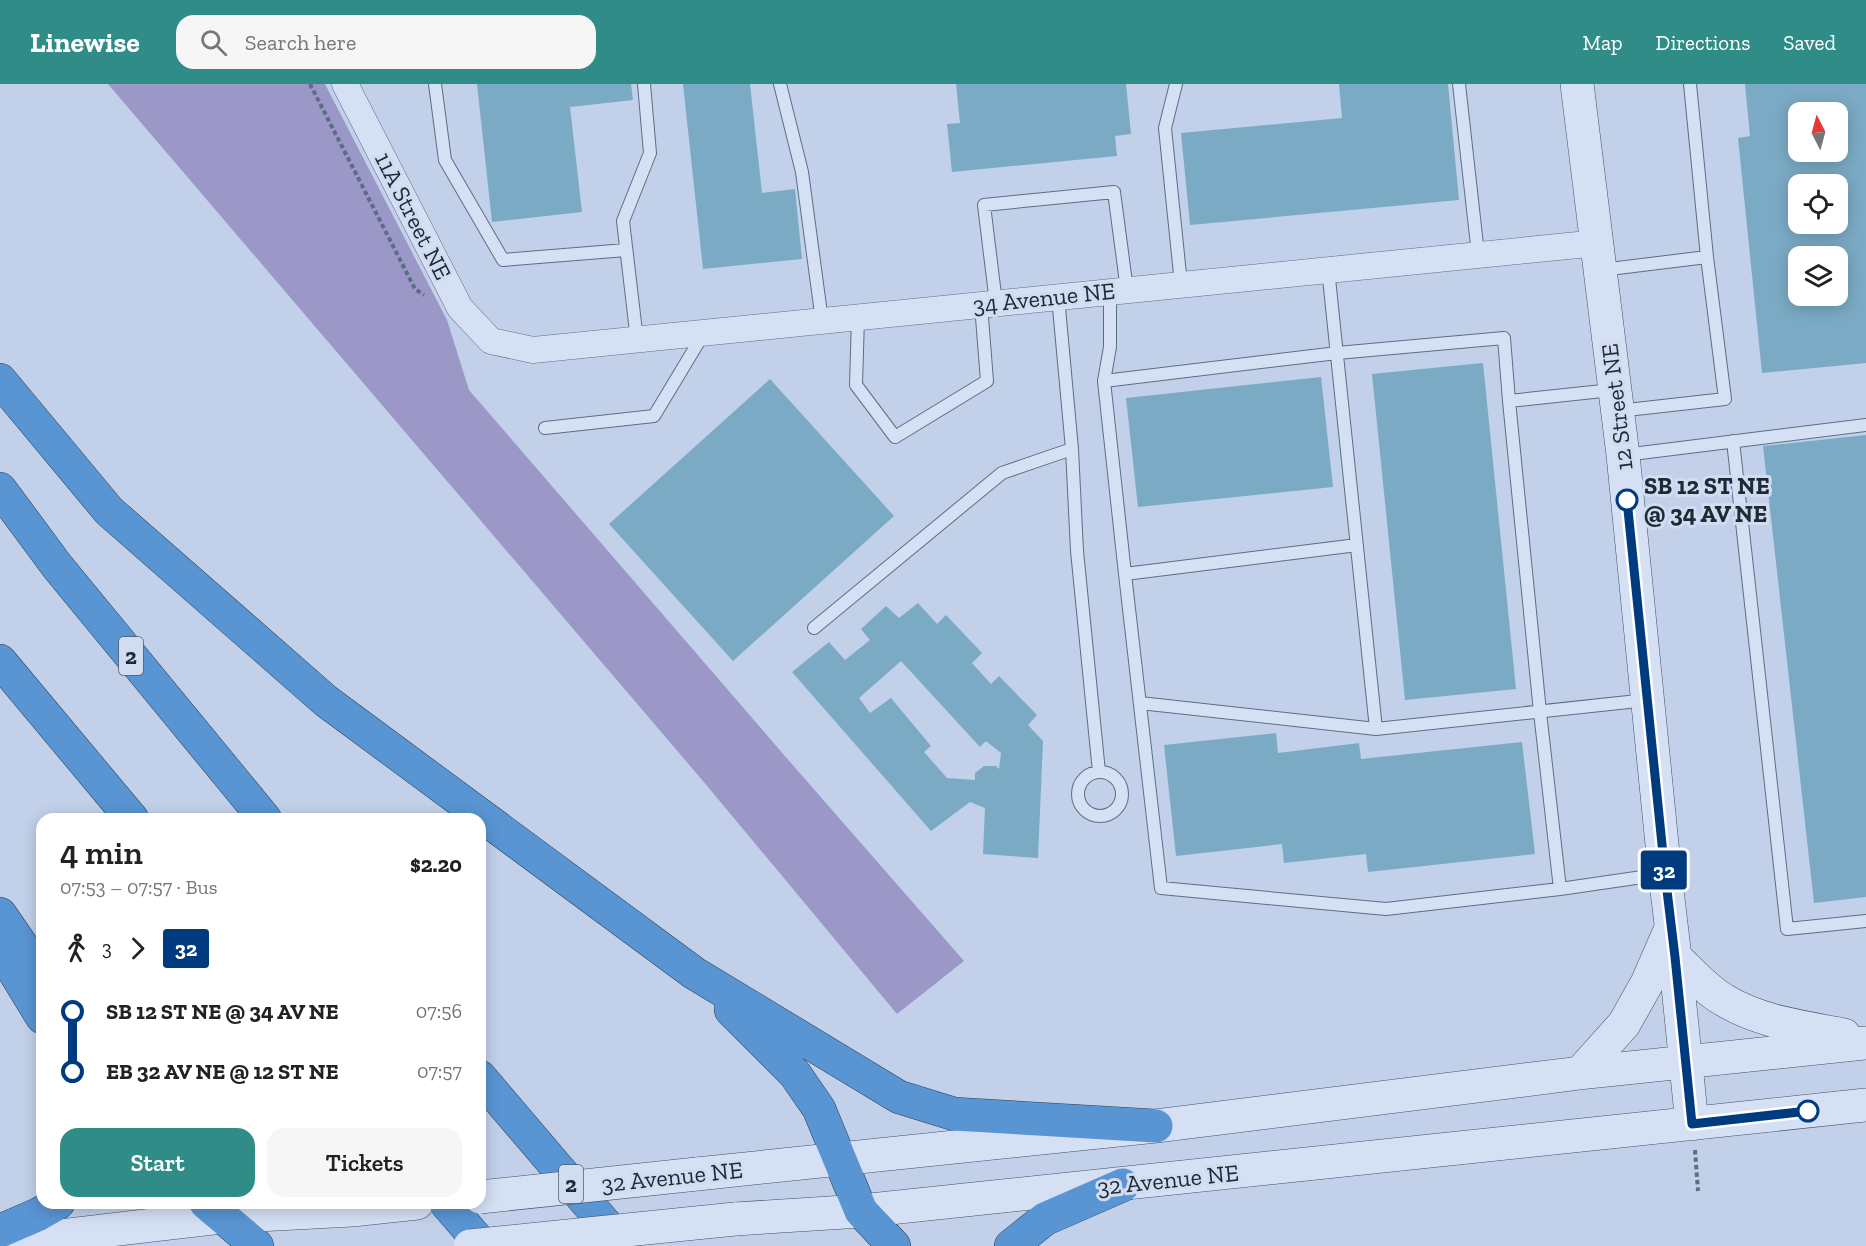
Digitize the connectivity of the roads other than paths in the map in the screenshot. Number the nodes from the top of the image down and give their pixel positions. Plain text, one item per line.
1 (345, 84) edge
2 (435, 84) edge
3 (644, 84) edge
4 (780, 84) edge
5 (1176, 84) edge
6 (1459, 84) edge
7 (1578, 84) edge
8 (1690, 84) edge
9 (626, 249) junction
10 (1478, 254) junction
11 (1599, 256) junction
12 (1707, 257) junction
13 (1328, 269) junction
14 (1181, 284) junction
15 (1119, 291) junction
16 (1058, 297) junction
17 (988, 304) junction
18 (858, 317) junction
19 (822, 321) junction
20 (705, 332) junction
21 (637, 340) junction
22 (491, 341) joint
23 (1337, 353) junction
24 (0, 380) edge
25 (1104, 381) junction
26 (1509, 400) junction
27 (1616, 400) junction
28 (1866, 425) edge
29 (544, 428) dead end
30 (1733, 441) junction
31 (1072, 448) junction
32 (1623, 455) junction
33 (0, 489) edge
34 (1357, 545) junction
35 (1125, 574) junction
36 (814, 628) dead end
37 (0, 661) edge
38 (1648, 700) junction
39 (1140, 703) junction
40 (1540, 712) junction
41 (1376, 729) junction
42 (1099, 771) dead end
43 (127, 813) edge
44 (260, 813) edge
45 (478, 813) edge
46 (486, 819) edge
47 (1665, 874) junction
48 (1560, 890) junction
49 (0, 914) edge
50 (1866, 921) edge
51 (1673, 942) junction
52 (0, 948) edge
53 (36, 965) edge
54 (694, 973) junction
55 (36, 1007) edge
56 (1866, 1041) edge
57 (1685, 1062) junction
58 (1580, 1073) junction
59 (486, 1084) edge
60 (1866, 1105) edge
61 (1692, 1124) junction
62 (1156, 1126) junction
63 (838, 1159) junction
64 (1124, 1185) junction
65 (486, 1196) edge
66 (48, 1209) edge
67 (361, 1209) edge
68 (451, 1209) edge
69 (213, 1210) edge
70 (861, 1211) junction
71 (0, 1231) edge
72 (0, 1242) edge
73 (257, 1246) edge
74 (470, 1246) edge
75 (483, 1246) edge
76 (624, 1246) edge
77 (894, 1246) edge
78 (1011, 1246) edge

1 - 22 street, 11A Street NE
2 - 9 lane
3 - 9 lane
4 - 19 lane
5 - 14 lane
6 - 10 lane
7 - 11 main road, 12 Street NE
8 - 12 lane
9 - 21 lane
10 - 11 street, 34 Avenue NE
10 - 13 street, 34 Avenue NE
11 - 12 lane
11 - 27 main road, 12 Street NE
12 - 27 lane
13 - 14 street, 34 Avenue NE
13 - 23 lane
14 - 15 street, 34 Avenue NE
15 - 16 street, 34 Avenue NE
15 - 17 lane
15 - 25 lane
16 - 17 street, 34 Avenue NE
16 - 31 lane
17 - 18 street, 34 Avenue NE
17 - 18 lane
18 - 19 street, 34 Avenue NE
19 - 20 street, 34 Avenue NE
20 - 21 street, 34 Avenue NE
20 - 29 lane
21 - 22 street, 34 Avenue NE
23 - 25 lane
23 - 26 lane
23 - 34 lane
24 - 45 highway
25 - 35 lane
26 - 27 lane
26 - 40 lane
27 - 32 main road, 12 Street NE
28 - 30 lane
30 - 32 lane
30 - 50 lane
31 - 36 lane
31 - 42 lane
32 - 38 main road, 12 Street NE
33 - 44 highway, 2
34 - 35 lane
34 - 41 lane
35 - 39 lane
37 - 43 highway
38 - 40 lane
38 - 47 main road, 12 Street NE
39 - 41 lane
39 - 48 lane
40 - 41 lane
40 - 48 lane
46 - 54 highway
47 - 48 lane
47 - 51 main road, 12 Street NE
49 - 53 highway
51 - 56 main road
51 - 57 main road, 12 Street NE
51 - 58 main road
52 - 55 highway
54 - 62 highway
54 - 63 highway
56 - 57 main road, 32 Avenue NE
57 - 58 main road, 32 Avenue NE
57 - 61 main road, 12 Street NE
58 - 62 main road, 32 Avenue NE
59 - 76 highway, 2
60 - 61 main road, 32 Avenue NE
61 - 64 main road, 32 Avenue NE
62 - 63 main road, 32 Avenue NE
63 - 65 main road, 32 Avenue NE, bridge
63 - 70 highway
64 - 70 main road, 32 Avenue NE
64 - 78 highway
66 - 71 highway
67 - 69 main road
68 - 75 highway
69 - 72 main road
69 - 73 highway
70 - 74 main road, 32 Avenue NE, bridge
70 - 77 highway

